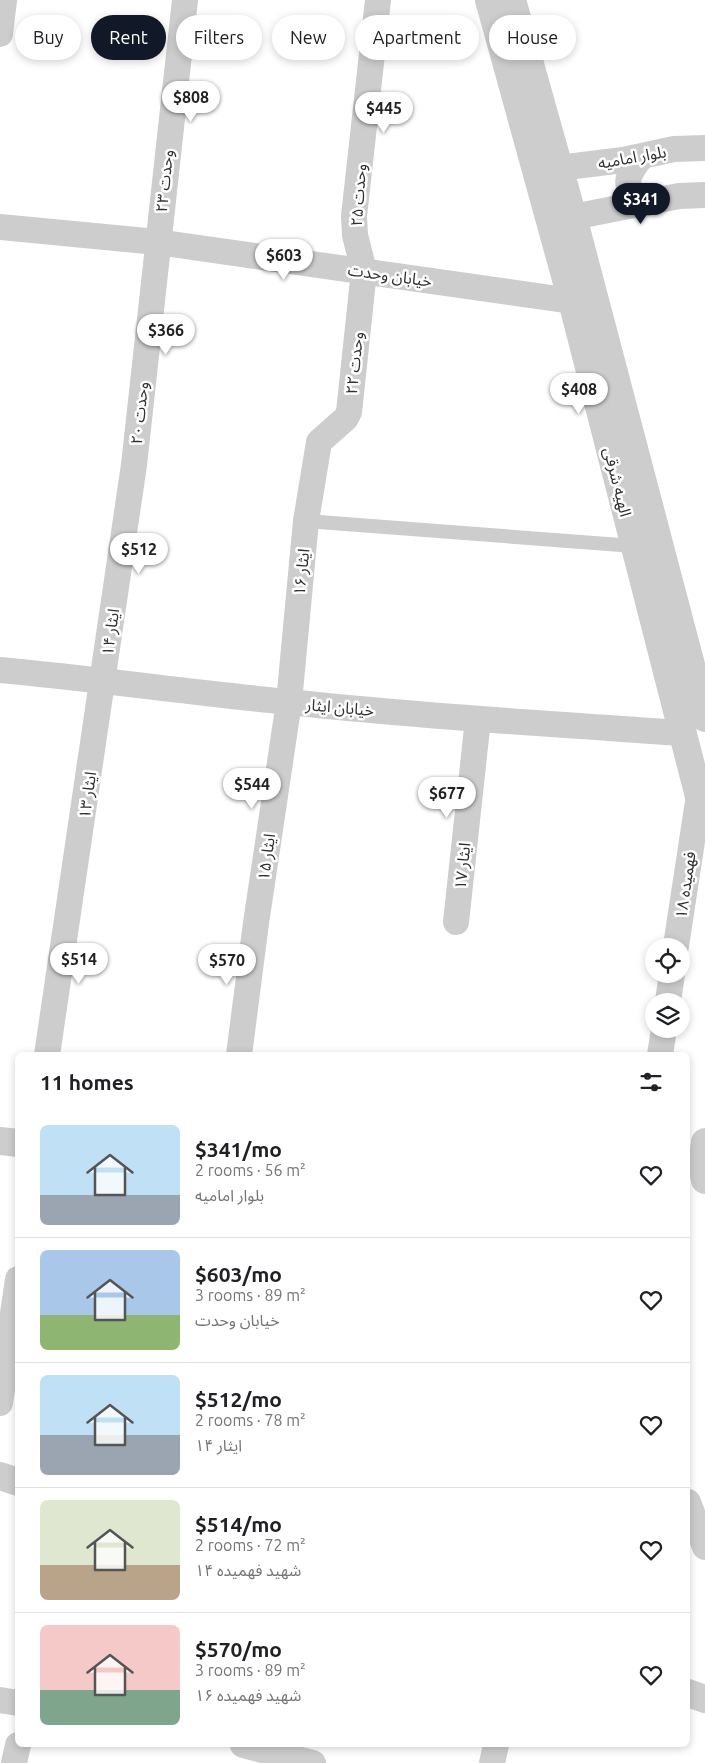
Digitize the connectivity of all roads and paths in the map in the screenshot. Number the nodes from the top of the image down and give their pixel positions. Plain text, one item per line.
1 (4, 0) edge
2 (185, 0) edge
3 (378, 0) edge
4 (489, 0) edge
5 (512, 0) edge
6 (0, 34) edge
7 (705, 148) edge
8 (641, 157) junction
9 (558, 168) junction
10 (705, 195) edge
11 (648, 202) junction
12 (573, 217) junction
13 (0, 227) edge
14 (157, 242) junction
15 (364, 271) junction
16 (572, 301) junction
17 (319, 442) joint
18 (134, 465) joint
19 (306, 521) junction
20 (634, 546) junction
21 (0, 670) edge
22 (104, 680) junction
23 (288, 702) junction
24 (705, 718) edge
25 (478, 719) junction
26 (682, 733) junction
27 (702, 807) edge
28 (456, 922) dead end
29 (677, 938) edge
30 (663, 1038) edge
31 (47, 1052) edge
32 (240, 1052) edge
33 (660, 1052) edge
34 (0, 1141) edge
35 (15, 1143) edge
36 (704, 1144) edge
37 (690, 1169) edge
38 (705, 1180) edge
39 (15, 1299) edge
40 (0, 1403) edge
41 (0, 1476) edge
42 (15, 1481) edge
43 (690, 1507) edge
44 (705, 1547) edge
45 (690, 1694) edge
46 (705, 1699) edge
47 (0, 1700) edge
48 (15, 1702) edge
49 (18, 1747) edge
50 (496, 1747) edge
51 (248, 1750) edge
52 (14, 1763) edge
53 (313, 1763) edge
54 (492, 1763) edge

1 - 6 street
2 - 14 street, وحدت ۲۳
3 - 15 street, وحدت ۲۵
4 - 16 street, الهیه شرقی
5 - 9 street, الهیه شرقی
7 - 8 street, بلوار امامیه
8 - 9 street, بلوار امامیه
8 - 11 street
9 - 12 street, الهیه شرقی
10 - 11 street
11 - 12 street
12 - 24 street, الهیه شرقی
13 - 14 street, خیابان وحدت
14 - 15 street, خیابان وحدت
14 - 18 street, وحدت ۲۰
15 - 16 street, خیابان وحدت
15 - 17 street, وحدت ۲۲
16 - 20 street, الهیه شرقی
17 - 19 street, ایثار ۱۶
18 - 22 street, ایثار ۱۴
19 - 20 lane
19 - 23 street, ایثار ۱۶
20 - 26 street, الهیه شرقی
21 - 22 street, خیابان ایثار
22 - 23 street, خیابان ایثار
22 - 31 street, ایثار ۱۳
23 - 25 street, خیابان ایثار
23 - 32 street, ایثار ۱۵
25 - 26 street, خیابان ایثار
25 - 28 street, ایثار ۱۷
26 - 27 street, الهیه شرقی
27 - 29 street, فهمیده ۱۸
30 - 33 street
34 - 35 street
36 - 37 street
36 - 38 street
39 - 40 street
41 - 42 street
43 - 44 street
45 - 46 street
47 - 48 street
49 - 52 street
50 - 54 street
51 - 53 street

